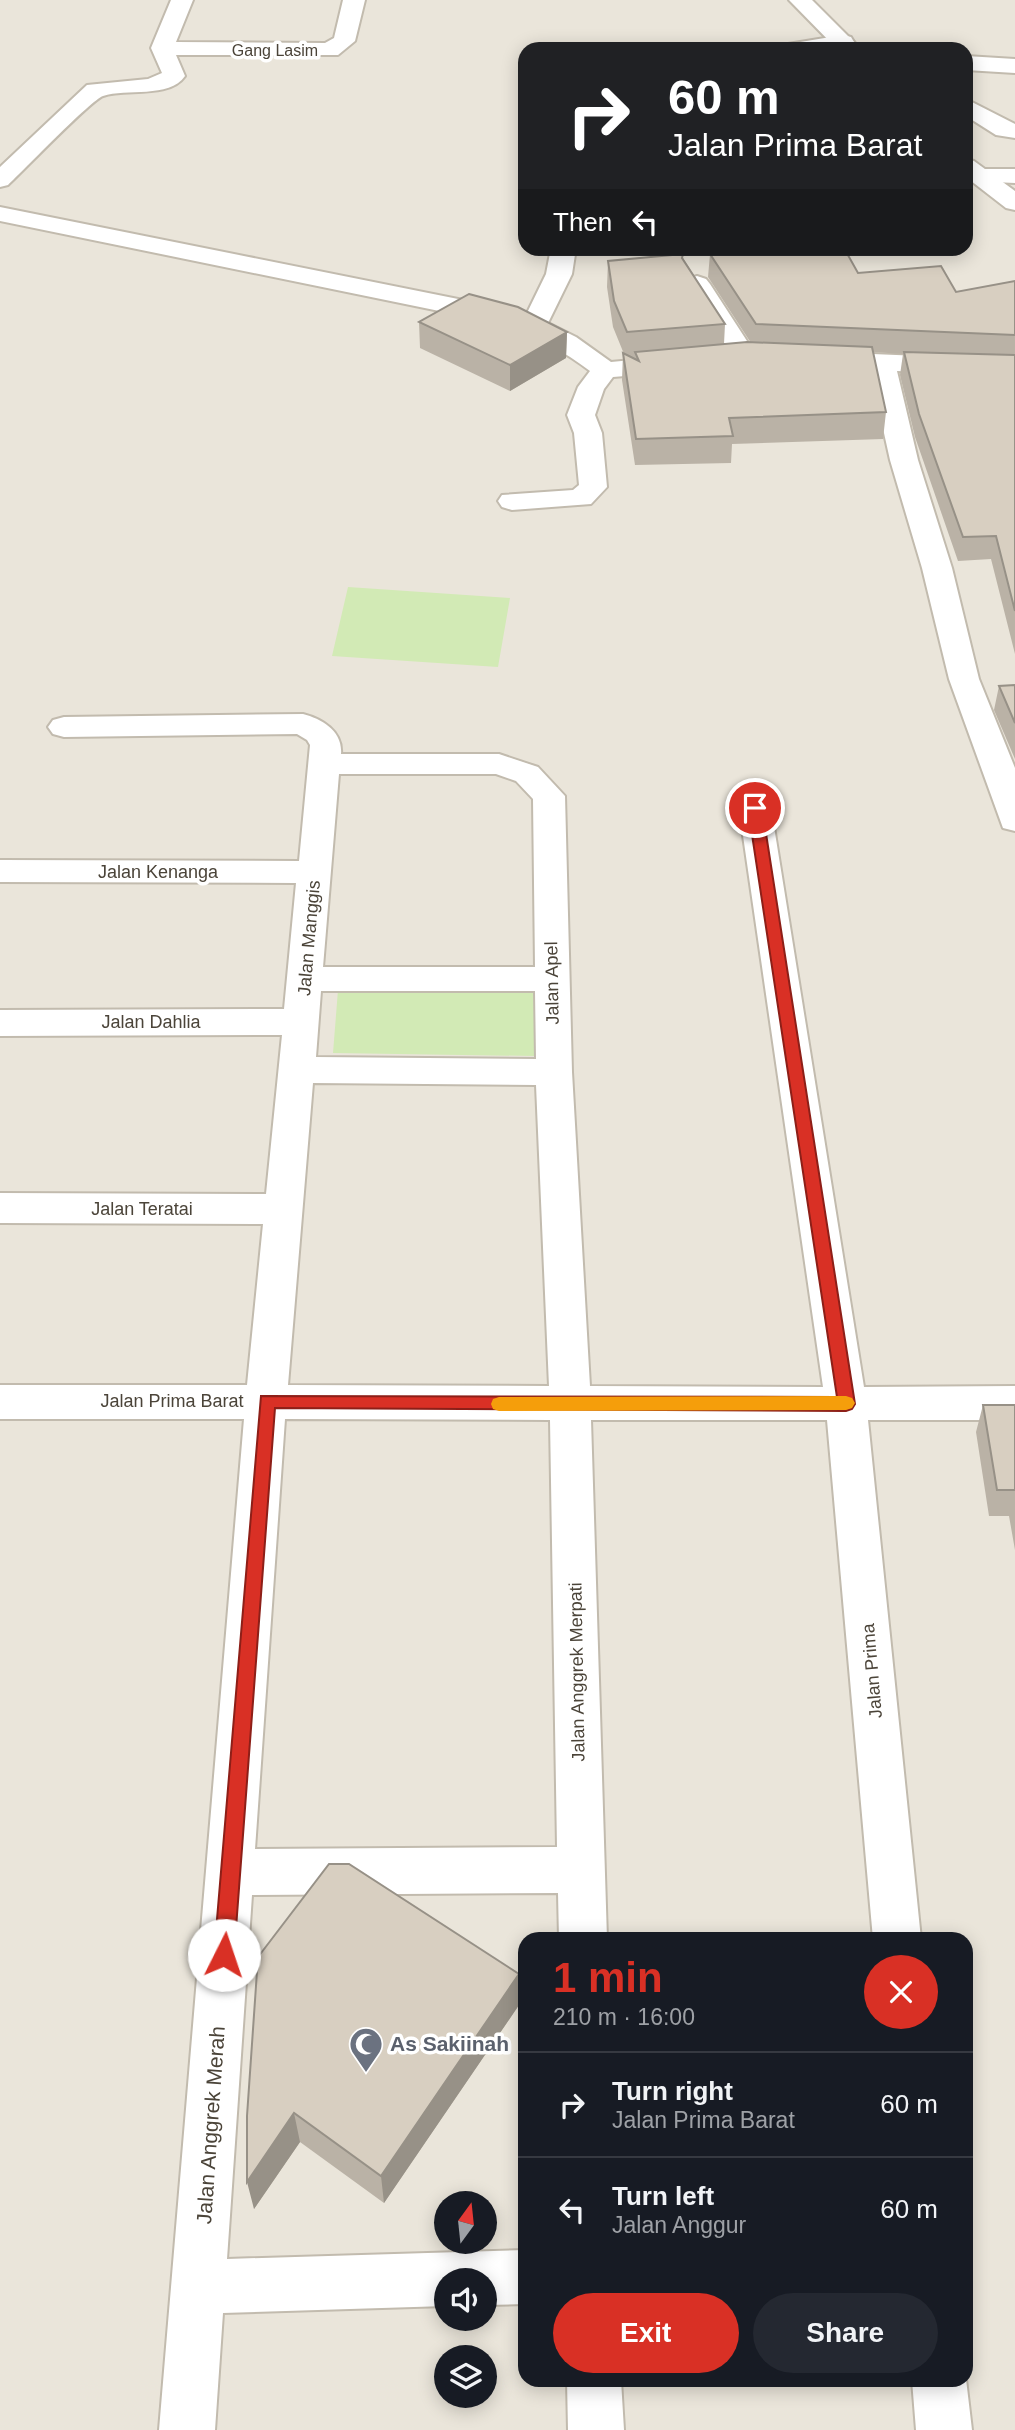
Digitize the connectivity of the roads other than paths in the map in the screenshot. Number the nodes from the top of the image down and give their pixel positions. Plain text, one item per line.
1 (183, 0) edge
2 (354, 0) edge
3 (800, 0) edge
4 (842, 42) edge
5 (162, 48) junction
6 (973, 63) edge
7 (1015, 66) edge
8 (973, 110) edge
9 (1015, 131) edge
10 (973, 171) edge
11 (973, 172) edge
12 (1015, 176) edge
13 (0, 180) edge
14 (1015, 203) edge
15 (0, 214) edge
16 (562, 256) edge
17 (696, 282) edge
18 (534, 325) junction
19 (772, 359) edge
20 (720, 360) junction
21 (800, 360) edge
22 (882, 362) junction
23 (1015, 368) edge
24 (605, 370) junction
25 (512, 501) dead end
26 (64, 727) dead end
27 (325, 764) junction
28 (755, 808) dead end
29 (1015, 820) edge
30 (0, 871) edge
31 (316, 872) junction
32 (306, 979) junction
33 (551, 979) junction
34 (302, 1022) junction
35 (0, 1023) edge
36 (298, 1069) junction
37 (554, 1072) junction
38 (0, 1208) edge
39 (284, 1209) junction
40 (267, 1401) junction
41 (0, 1402) edge
42 (1015, 1403) edge
43 (570, 1404) junction
44 (846, 1404) junction
45 (582, 1870) junction
46 (230, 1872) junction
47 (583, 1932) edge
48 (896, 1932) edge
49 (518, 2277) edge
50 (198, 2287) junction
51 (594, 2387) edge
52 (940, 2387) edge
53 (187, 2430) edge
54 (596, 2430) edge
55 (944, 2430) edge

1 - 5 street
2 - 5 street, Gang Lasim
3 - 4 street
5 - 13 street
6 - 7 street
8 - 9 street
10 - 12 street
11 - 14 street
15 - 18 street
16 - 18 street
17 - 20 street
18 - 24 street
19 - 20 street
20 - 24 street
21 - 22 street
22 - 23 street
22 - 29 street
24 - 25 street
26 - 27 street, Jalan Manggis
27 - 31 street, Jalan Manggis
27 - 33 street, Jalan Apel
28 - 44 street, Jalan Prima
30 - 31 street, Jalan Kenanga
31 - 32 street, Jalan Manggis
32 - 33 street
32 - 34 street, Jalan Manggis
33 - 37 street, Jalan Apel
34 - 35 street, Jalan Dahlia
34 - 36 street, Jalan Manggis
36 - 37 street
36 - 39 street, Jalan Manggis
37 - 43 street, Jalan Apel
38 - 39 street, Jalan Teratai
39 - 40 street, Jalan Manggis
40 - 41 street, Jalan Prima Barat
40 - 43 street, Jalan Prima Barat
40 - 46 street, Jalan Anggrek Merah
42 - 44 street, Jalan Prima Barat
43 - 44 street, Jalan Prima Barat
43 - 45 street, Jalan Anggrek Merpati
44 - 48 street, Jalan Prima
45 - 46 street
45 - 47 street, Jalan Anggrek Merpati
46 - 50 street, Jalan Anggrek Merah
49 - 50 street
50 - 53 street, Jalan Anggrek Merah
51 - 54 street
52 - 55 street

